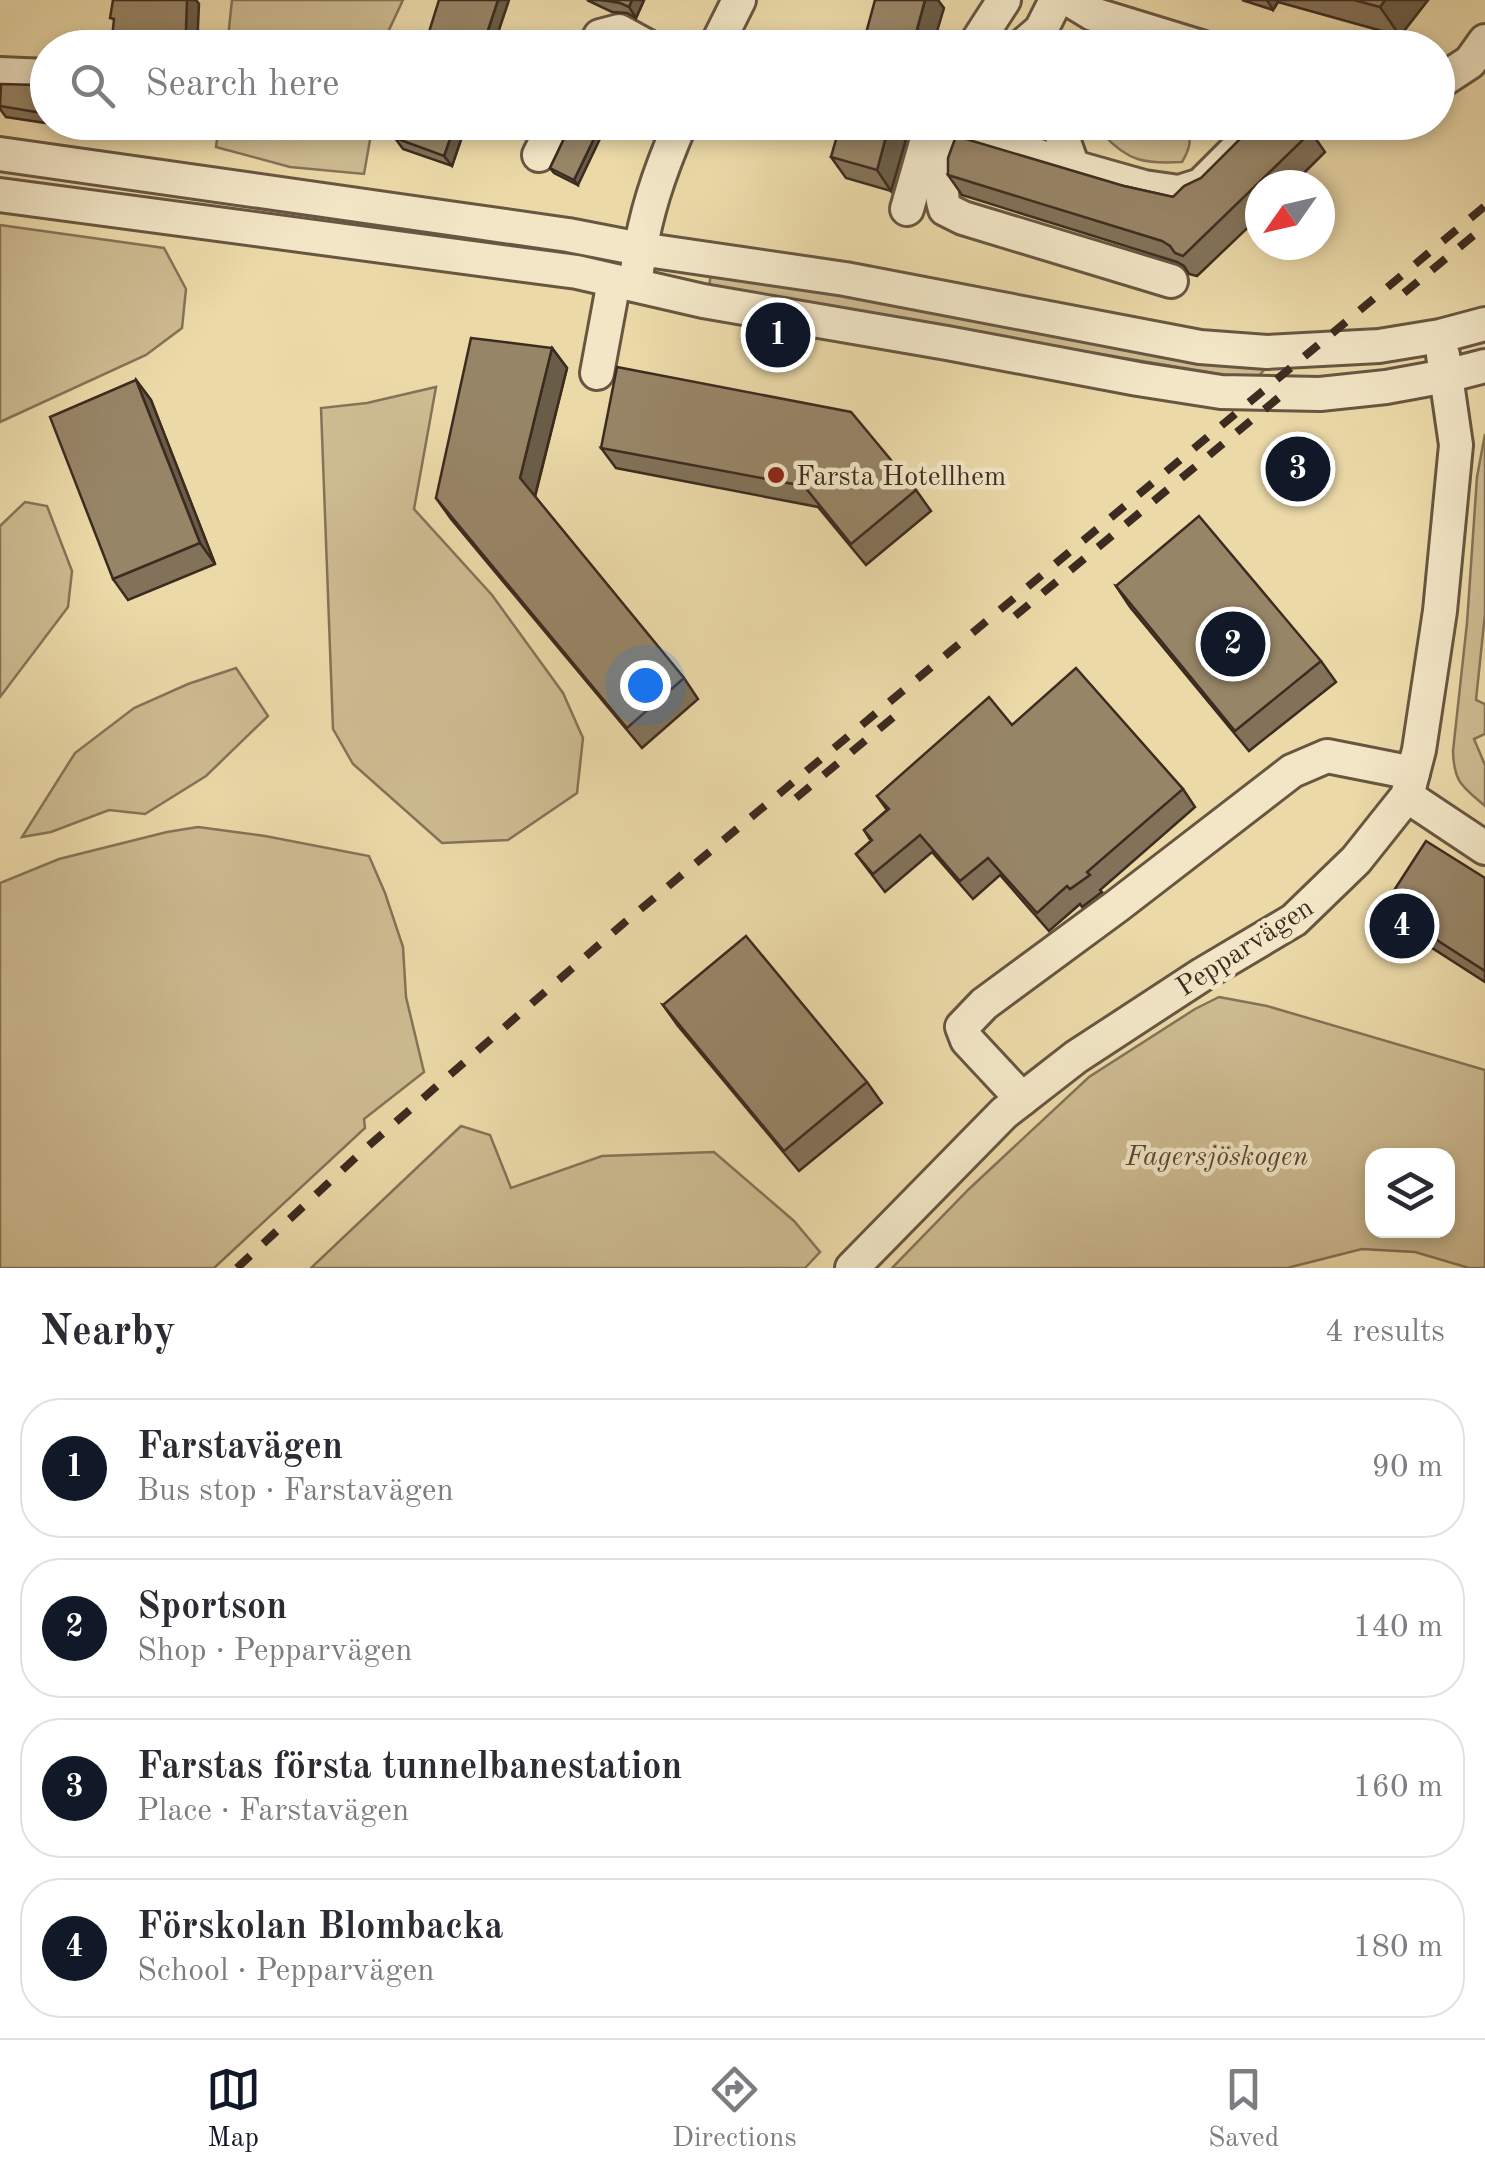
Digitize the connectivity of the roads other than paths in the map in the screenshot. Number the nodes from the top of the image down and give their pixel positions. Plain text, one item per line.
1 (740, 0) edge
2 (1004, 0) edge
3 (1056, 0) edge
4 (1070, 0) edge
5 (724, 30) edge
6 (985, 30) edge
7 (1041, 30) edge
8 (1145, 30) edge
9 (1485, 42) edge
10 (1455, 72) edge
11 (0, 74) edge
12 (30, 75) edge
13 (547, 140) edge
14 (672, 140) edge
15 (944, 140) edge
16 (950, 140) edge
17 (995, 140) edge
18 (1063, 140) edge
19 (1246, 140) edge
20 (0, 154) edge
21 (539, 155) dead end
22 (1073, 167) junction
23 (0, 195) edge
24 (907, 210) dead end
25 (640, 249) junction
26 (1171, 281) edge
27 (624, 283) junction
28 (1485, 324) edge
29 (1440, 336) junction
30 (1485, 366) edge
31 (597, 373) dead end
32 (1446, 376) junction
33 (1410, 784) junction
34 (1485, 848) edge
35 (1022, 1098) junction
36 (852, 1268) edge

1 - 5 street
2 - 6 street
3 - 7 street
4 - 8 street
9 - 10 street
11 - 12 street
13 - 21 street
14 - 25 street
15 - 24 street
16 - 26 street
17 - 22 street
18 - 22 street
19 - 22 street
20 - 25 street
23 - 27 street
25 - 27 street
25 - 29 street
27 - 31 street
27 - 32 street
28 - 29 street
29 - 32 street, Pepparvägen
30 - 32 street
32 - 33 street, Pepparvägen
33 - 34 street
33 - 35 street, Pepparvägen
33 - 35 street
35 - 36 street, Pepparvägen

